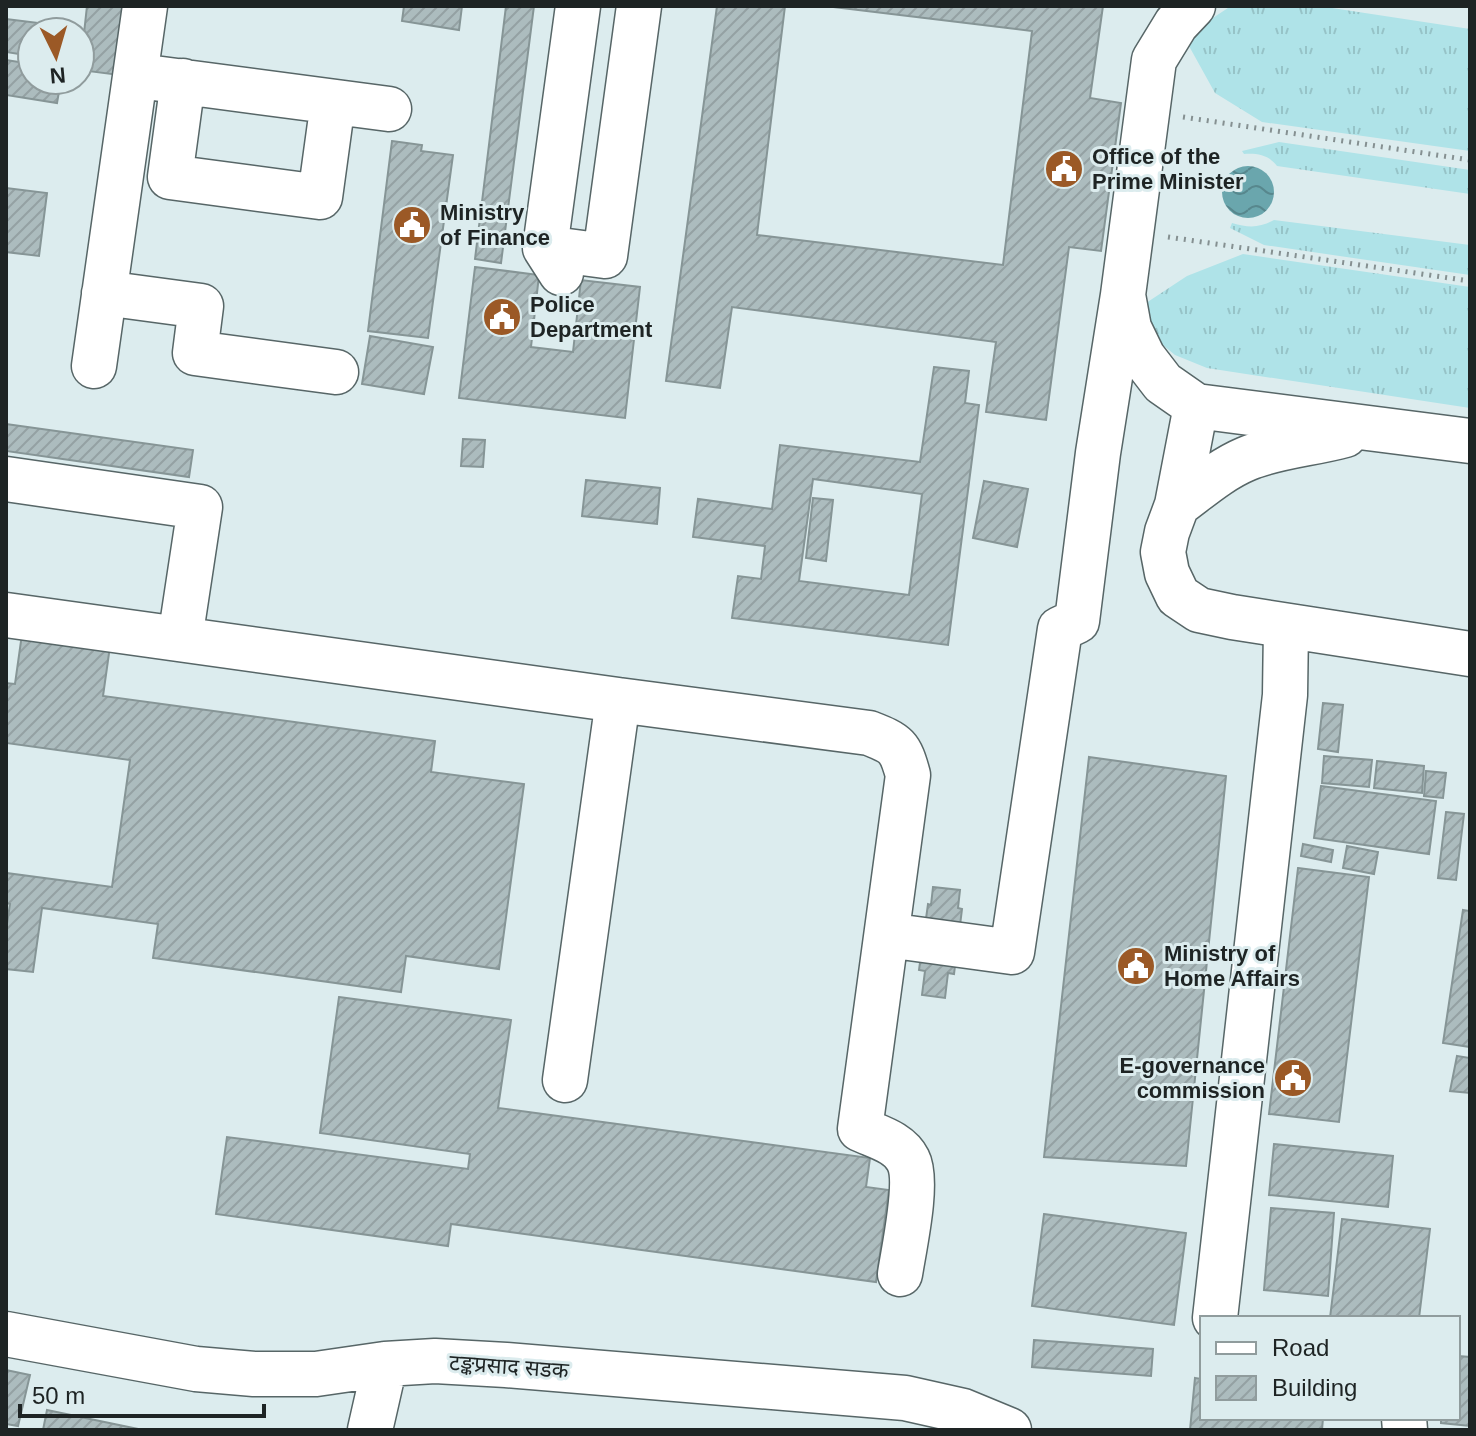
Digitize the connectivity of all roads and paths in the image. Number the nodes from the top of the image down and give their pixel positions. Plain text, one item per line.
1 (145, 6) edge
2 (578, 6) edge
3 (639, 6) edge
4 (1162, 6) edge
5 (1193, 6) edge
6 (1154, 60) junction
7 (136, 75) junction
8 (183, 81) junction
9 (333, 102) junction
10 (389, 109) dead end
11 (1146, 112) junction
12 (1470, 160) edge
13 (1132, 231) junction
14 (1470, 281) edge
15 (104, 293) junction
16 (1123, 295) junction
17 (94, 366) dead end
18 (336, 372) dead end
19 (1196, 406) junction
20 (1373, 428) junction
21 (1470, 441) edge
22 (6, 479) edge
23 (1177, 505) junction
24 (6, 615) edge
25 (1286, 627) junction
26 (180, 639) junction
27 (1470, 654) edge
28 (618, 700) junction
29 (887, 935) junction
30 (565, 1080) dead end
31 (900, 1274) dead end
32 (1215, 1316) edge
33 (6, 1334) edge
34 (385, 1364) junction
35 (901, 1414) edge
36 (974, 1421) edge
37 (370, 1430) edge
38 (1009, 1430) edge

1 - 7 street
2 - 3 street
4 - 6 street
5 - 6 street
6 - 11 street
7 - 8 street
7 - 15 street
8 - 9 street
8 - 9 street
9 - 10 street
11 - 12 path
11 - 13 street
13 - 14 path
13 - 16 street
15 - 17 street
15 - 18 street
16 - 19 street
16 - 29 street
19 - 20 street
19 - 23 street
20 - 21 street
20 - 23 street
22 - 26 street
23 - 25 street
24 - 26 street
25 - 27 street
25 - 32 street
26 - 28 street
28 - 29 street
28 - 30 street
29 - 31 street
33 - 34 street, टङ्कप्रसाद सडक
34 - 35 street, टङ्कप्रसाद सडक
34 - 37 street
35 - 36 street, टङ्कप्रसाद सडक
36 - 38 street, टङ्कप्रसाद सडक

